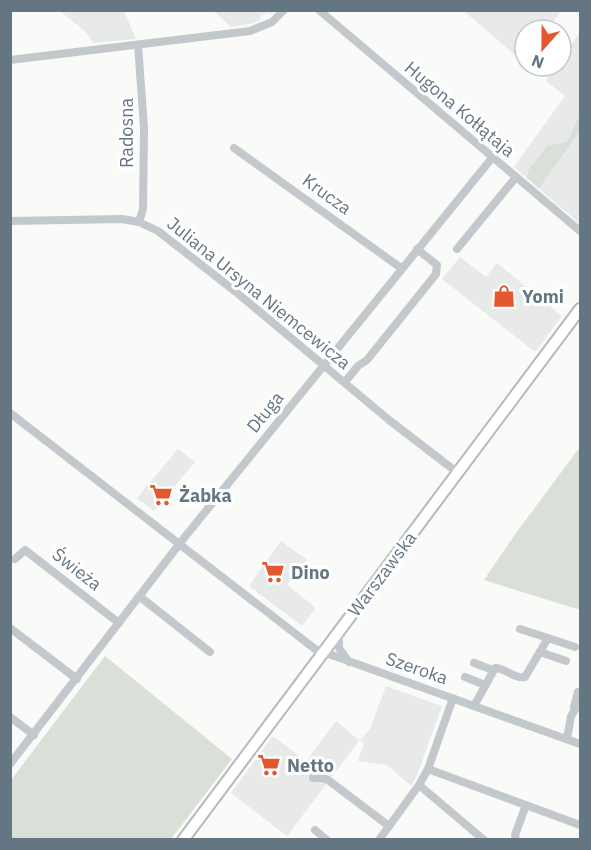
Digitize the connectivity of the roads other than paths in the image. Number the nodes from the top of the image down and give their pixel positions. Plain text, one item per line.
1 (284, 10) edge
2 (319, 10) edge
3 (138, 45) junction
4 (10, 60) edge
5 (234, 148) dead end
6 (492, 158) junction
7 (516, 177) junction
8 (10, 221) edge
9 (139, 222) junction
10 (580, 231) edge
11 (417, 249) junction
12 (457, 249) dead end
13 (401, 268) junction
14 (580, 309) edge
15 (324, 364) junction
16 (345, 382) junction
17 (10, 413) edge
18 (458, 473) junction
19 (179, 545) junction
20 (15, 559) dead end
21 (140, 596) junction
22 (119, 623) junction
23 (10, 628) edge
24 (520, 629) dead end
25 (339, 631) junction
26 (548, 638) junction
27 (575, 647) dead end
28 (210, 652) dead end
29 (540, 652) junction
30 (324, 653) junction
31 (566, 661) dead end
32 (349, 662) junction
33 (474, 663) dead end
34 (493, 670) junction
35 (465, 677) dead end
36 (77, 679) junction
37 (484, 685) junction
38 (578, 692) dead end
39 (453, 698) junction
40 (580, 702) edge
41 (474, 706) junction
42 (572, 716) junction
43 (10, 717) edge
44 (34, 735) junction
45 (567, 739) junction
46 (580, 744) edge
47 (10, 764) edge
48 (428, 769) junction
49 (313, 778) dead end
50 (419, 785) junction
51 (526, 805) junction
52 (580, 825) edge
53 (388, 826) junction
54 (315, 830) dead end
55 (183, 840) edge
56 (327, 840) edge
57 (379, 840) edge
58 (484, 840) edge
59 (516, 840) edge

1 - 3 street
2 - 6 street, Hugona Kołłątaja
3 - 4 street
3 - 9 street, Radosna
5 - 13 street, Krucza
6 - 7 street, Hugona Kołłątaja
6 - 11 street, Długa
7 - 10 street, Hugona Kołłątaja
7 - 12 street
8 - 9 street, Juliana Ursyna Niemcewicza
9 - 15 street, Juliana Ursyna Niemcewicza
11 - 13 street, Długa
11 - 16 street
13 - 15 street, Długa
14 - 18 main road, Warszawska
15 - 16 street, Juliana Ursyna Niemcewicza
15 - 19 street, Długa
16 - 18 street, Juliana Ursyna Niemcewicza
17 - 19 street, Szeroka
18 - 25 main road, Warszawska
19 - 21 street, Długa
19 - 30 street, Szeroka
20 - 22 street, Świeża
21 - 22 street, Długa
21 - 28 street
22 - 36 street, Długa
23 - 36 street
24 - 26 street
25 - 30 main road, Warszawska
25 - 32 street
26 - 27 street
26 - 29 street, Szeroka
29 - 31 street
29 - 34 street, Szeroka
30 - 32 street, Szeroka
30 - 55 main road, Warszawska
32 - 39 street, Szeroka
33 - 34 street, Szeroka
34 - 37 street
35 - 37 street, Szeroka
36 - 44 street, Długa
37 - 41 street
38 - 42 street
39 - 41 street, Szeroka
39 - 48 street
40 - 42 street
41 - 45 street, Szeroka
42 - 45 street
43 - 44 street
44 - 47 street, Długa
45 - 46 street, Szeroka
48 - 50 street
48 - 51 street
49 - 53 street
50 - 53 street
50 - 58 street
51 - 52 street
51 - 59 street
53 - 57 street
54 - 56 street

